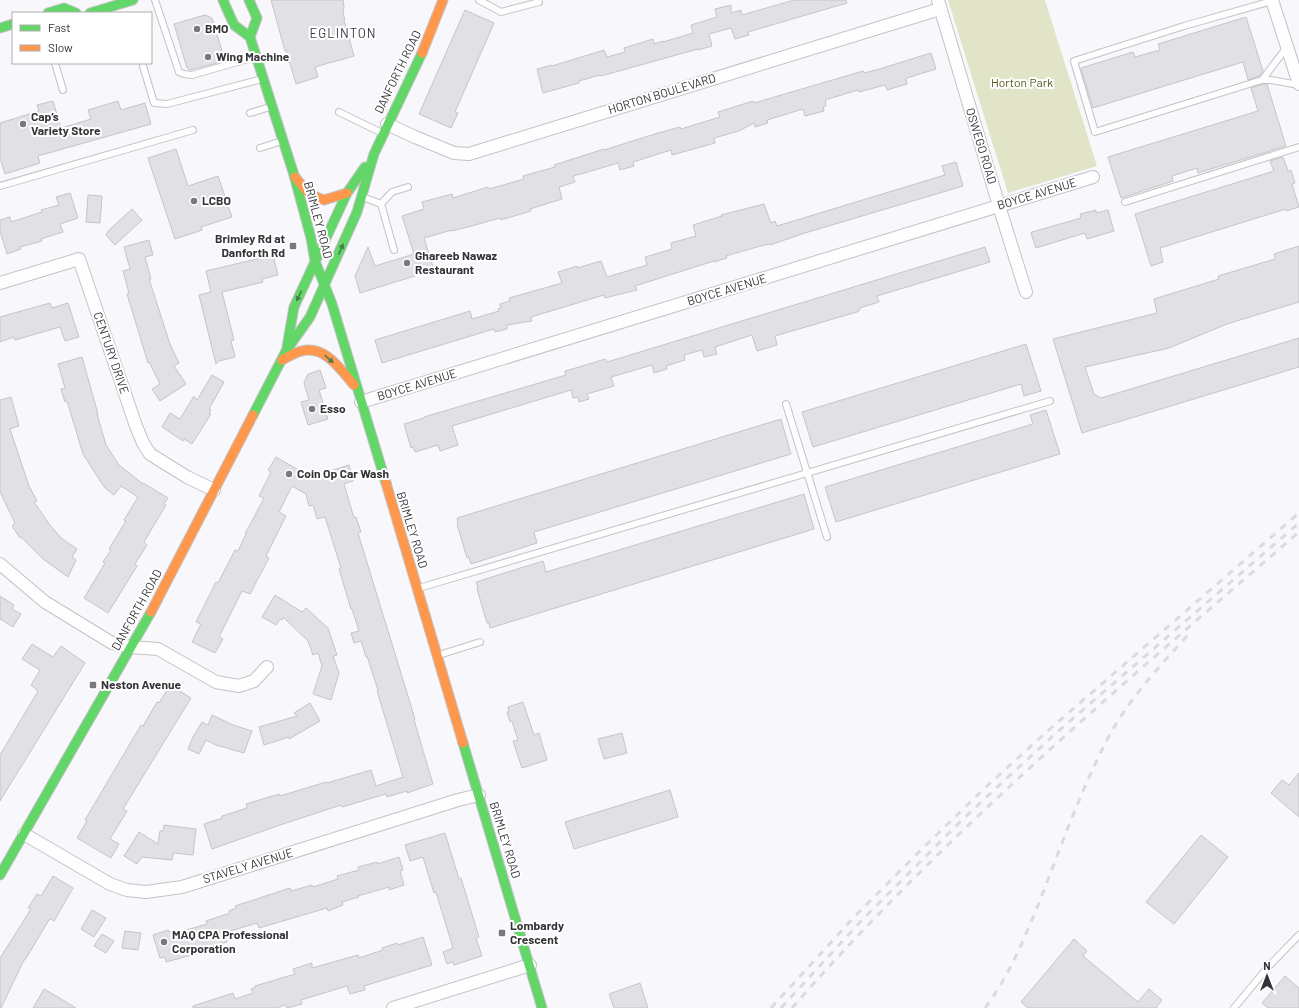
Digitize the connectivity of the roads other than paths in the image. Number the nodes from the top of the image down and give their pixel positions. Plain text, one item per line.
1 (69, 0) edge
2 (133, 0) edge
3 (155, 0) edge
4 (223, 0) edge
5 (249, 0) edge
6 (443, 0) edge
7 (479, 0) edge
8 (1272, 0) edge
9 (539, 2) dead end
10 (939, 4) edge
11 (64, 8) junction
12 (51, 12) edge
13 (74, 12) edge
14 (93, 12) edge
15 (12, 24) edge
16 (0, 28) edge
17 (250, 37) junction
18 (1287, 47) junction
19 (256, 57) junction
20 (55, 64) edge
21 (143, 66) dead end
22 (263, 78) junction
23 (1262, 80) junction
24 (1299, 84) edge
25 (63, 90) dead end
26 (272, 106) junction
27 (339, 112) dead end
28 (250, 113) dead end
29 (385, 128) junction
30 (193, 130) dead end
31 (283, 141) junction
32 (1299, 147) edge
33 (260, 148) dead end
34 (374, 154) junction
35 (294, 176) junction
36 (1093, 177) dead end
37 (0, 186) edge
38 (408, 187) dead end
39 (347, 193) junction
40 (362, 196) junction
41 (1125, 202) dead end
42 (381, 204) junction
43 (999, 206) junction
44 (394, 250) dead end
45 (315, 261) junction
46 (0, 283) edge
47 (324, 284) junction
48 (1026, 292) dead end
49 (286, 351) junction
50 (282, 360) junction
51 (357, 388) junction
52 (1050, 400) dead end
53 (362, 402) junction
54 (786, 404) dead end
55 (807, 473) junction
56 (214, 490) junction
57 (827, 537) dead end
58 (0, 564) edge
59 (417, 589) junction
60 (480, 642) dead end
61 (131, 647) junction
62 (437, 656) junction
63 (267, 667) dead end
64 (479, 795) junction
65 (24, 834) junction
66 (0, 875) edge
67 (1299, 935) edge
68 (530, 965) junction
69 (1236, 1007) edge
70 (393, 1008) edge
71 (542, 1008) edge

1 - 11 main road
2 - 14 main road
3 - 19 lane
4 - 17 main road
5 - 17 main road
6 - 29 main road, DANFORTH ROAD
7 - 9 lane
8 - 18 street
8 - 23 lane
10 - 29 street, HORTON BOULEVARD
10 - 43 street, OSWEGO ROAD
11 - 12 main road
11 - 13 main road
15 - 16 main road
17 - 19 main road, BRIMLEY ROAD
18 - 23 lane
18 - 24 street
19 - 22 main road, BRIMLEY ROAD
20 - 25 lane
21 - 22 lane
22 - 26 main road, BRIMLEY ROAD
23 - 24 lane
26 - 28 lane
26 - 31 main road, BRIMLEY ROAD
27 - 29 lane
29 - 34 main road, DANFORTH ROAD
30 - 37 lane
31 - 33 lane
31 - 35 main road, BRIMLEY ROAD
32 - 41 lane
34 - 39 main road, DANFORTH ROAD
34 - 40 main road, DANFORTH ROAD
35 - 39 main road
35 - 45 main road, BRIMLEY ROAD
36 - 43 street, BOYCE AVENUE
38 - 42 lane
39 - 45 main road, DANFORTH ROAD
40 - 42 lane
47 -> 40 main road, DANFORTH ROAD
42 - 44 lane
43 - 48 street, OSWEGO ROAD
43 - 53 street, BOYCE AVENUE
45 - 47 main road, BRIMLEY ROAD
45 -> 49 main road, DANFORTH ROAD
46 - 56 street, CENTURY DRIVE
47 - 49 main road, DANFORTH ROAD
47 - 51 main road, BRIMLEY ROAD
49 - 50 main road, DANFORTH ROAD
50 -> 51 main road
50 - 56 main road, DANFORTH ROAD
51 - 53 main road, BRIMLEY ROAD
52 - 55 lane
53 - 59 main road, BRIMLEY ROAD
54 - 55 lane
55 - 57 lane
55 - 59 lane
56 - 61 main road, DANFORTH ROAD
58 - 61 street
59 - 62 main road, BRIMLEY ROAD
60 - 62 lane
61 - 63 street
61 - 65 main road, DANFORTH ROAD
62 - 64 main road, BRIMLEY ROAD
64 - 65 street, STAVELY AVENUE
64 - 68 main road, BRIMLEY ROAD
65 - 66 main road, DANFORTH ROAD
67 - 69 lane
68 - 70 street
68 - 71 main road, BRIMLEY ROAD

